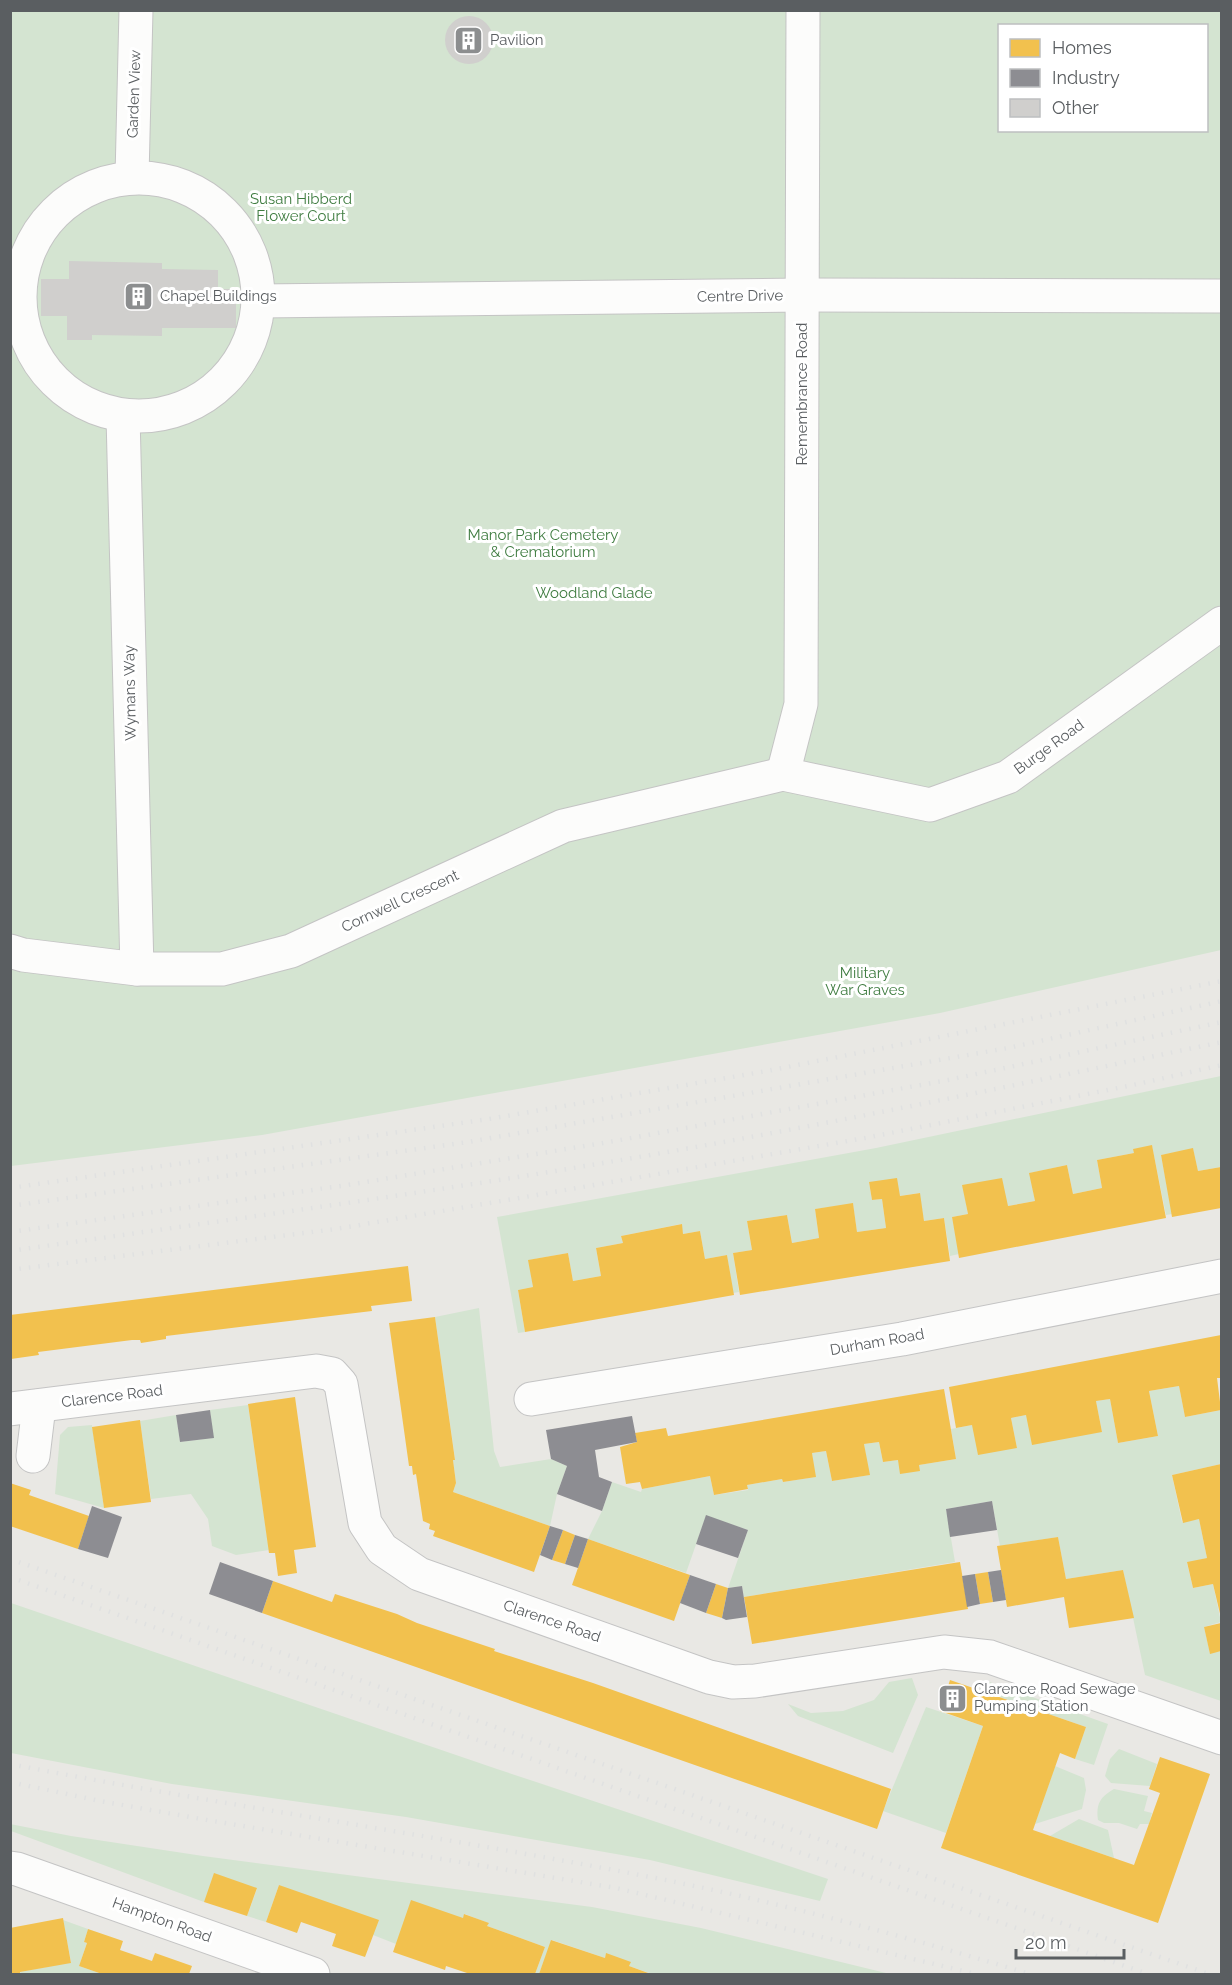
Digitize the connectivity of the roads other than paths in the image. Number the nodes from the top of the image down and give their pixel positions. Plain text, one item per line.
1 (136, 10) edge
2 (803, 10) edge
3 (132, 177) junction
4 (802, 295) junction
5 (1221, 296) edge
6 (259, 301) junction
7 (15, 307) edge
8 (123, 416) junction
9 (1221, 623) edge
10 (783, 774) junction
11 (10, 951) edge
12 (137, 969) junction
13 (1221, 1276) edge
14 (531, 1399) dead end
15 (25, 1407) edge
16 (33, 1456) dead end
17 (1221, 1738) edge
18 (10, 1868) edge
19 (313, 1974) edge

1 - 3 street, Garden View
2 - 4 street, Remembrance Road
3 - 6 street
3 - 7 street
4 - 5 street, Centre Drive
4 - 6 street, Centre Drive
4 - 10 street, Remembrance Road
6 - 8 street
7 - 8 street
8 - 12 street, Wymans Way
9 - 10 street, Burge Road
10 - 12 street, Cornwell Crescent
11 - 12 street, Cornwell Crescent
13 - 14 street, Durham Road
15 - 16 street
15 - 17 street, Clarence Road
18 - 19 street, Hampton Road

